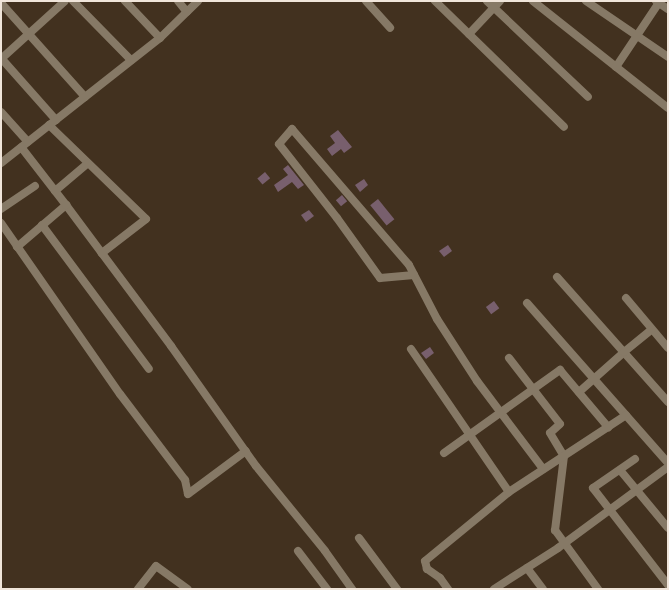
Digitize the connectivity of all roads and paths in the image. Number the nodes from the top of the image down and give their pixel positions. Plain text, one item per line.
1 (66, 1) edge
2 (73, 1) edge
3 (126, 1) edge
4 (178, 1) edge
5 (198, 1) edge
6 (366, 1) edge
7 (435, 1) edge
8 (487, 1) edge
9 (500, 1) edge
10 (534, 1) edge
11 (586, 1) edge
12 (658, 2) edge
13 (1, 3) edge
14 (494, 8) junction
15 (668, 10) edge
16 (187, 12) junction
17 (390, 28) dead end
18 (29, 34) junction
19 (469, 34) junction
20 (637, 35) junction
21 (160, 38) junction
22 (668, 57) edge
23 (1, 58) edge
24 (131, 60) junction
25 (616, 67) junction
26 (85, 97) junction
27 (588, 97) dead end
28 (668, 108) edge
29 (1, 112) edge
30 (53, 123) junction
31 (564, 127) dead end
32 (25, 145) junction
33 (1, 163) edge
34 (88, 163) junction
35 (35, 186) dead end
36 (55, 191) junction
37 (66, 205) junction
38 (1, 209) edge
39 (1, 224) edge
40 (42, 225) junction
41 (17, 247) junction
42 (102, 253) junction
43 (414, 275) junction
44 (558, 277) dead end
45 (626, 298) dead end
46 (527, 303) dead end
47 (651, 330) junction
48 (668, 348) edge
49 (411, 349) dead end
50 (624, 352) junction
51 (509, 358) dead end
52 (149, 369) dead end
53 (594, 378) junction
54 (533, 389) junction
55 (579, 392) junction
56 (668, 402) edge
57 (501, 412) junction
58 (626, 415) junction
59 (608, 427) junction
60 (470, 434) junction
61 (246, 451) junction
62 (444, 453) dead end
63 (564, 456) junction
64 (635, 459) dead end
65 (668, 463) edge
66 (668, 467) edge
67 (543, 469) junction
68 (620, 470) junction
69 (636, 491) junction
70 (509, 492) junction
71 (610, 510) junction
72 (668, 528) edge
73 (359, 538) dead end
74 (564, 544) junction
75 (298, 550) dead end
76 (527, 568) junction
77 (668, 586) edge
78 (138, 589) edge
79 (188, 589) edge
80 (327, 589) edge
81 (352, 589) edge
82 (397, 589) edge
83 (448, 589) edge
84 (494, 589) edge
85 (543, 589) edge
86 (598, 589) edge

1 - 18 street
2 - 24 street
3 - 21 street
4 - 16 street
5 - 16 street
6 - 17 street
7 - 19 street
8 - 14 street
9 - 14 street
10 - 25 street
11 - 20 street
12 - 15 street
12 - 20 street
13 - 18 street
14 - 19 street
14 - 27 street
16 - 21 street
18 - 23 street
18 - 26 street
19 - 31 street
20 - 22 street
20 - 25 street
21 - 24 street
23 - 30 street
24 - 26 street
25 - 28 street
26 - 30 street
29 - 32 street
30 - 32 street
30 - 34 street
32 - 33 street
32 - 36 street
34 - 36 street
34 - 42 street
35 - 38 street
36 - 37 street
37 - 40 street
37 - 42 street
39 - 41 street
40 - 41 street
40 - 52 street
41 - 61 street
42 - 61 street
43 - 43 street
43 - 57 street
44 - 50 street
45 - 47 street
46 - 53 street
47 - 48 street
47 - 50 street
49 - 60 street
50 - 53 street
50 - 56 street
51 - 54 street
53 - 55 street
53 - 58 street
54 - 55 street
54 - 57 street
54 - 63 street
55 - 59 street
57 - 60 street
57 - 67 street
58 - 59 street
58 - 65 street
59 - 63 street
60 - 62 street
60 - 70 street
61 - 81 street
63 - 67 street
63 - 74 street
64 - 68 street
66 - 69 street
67 - 70 street
68 - 69 street
68 - 71 street
69 - 71 street
69 - 72 street
70 - 83 street
71 - 74 street
71 - 77 street
73 - 82 street
74 - 76 street
74 - 86 street
75 - 80 street
76 - 84 street
76 - 85 street
78 - 79 street

